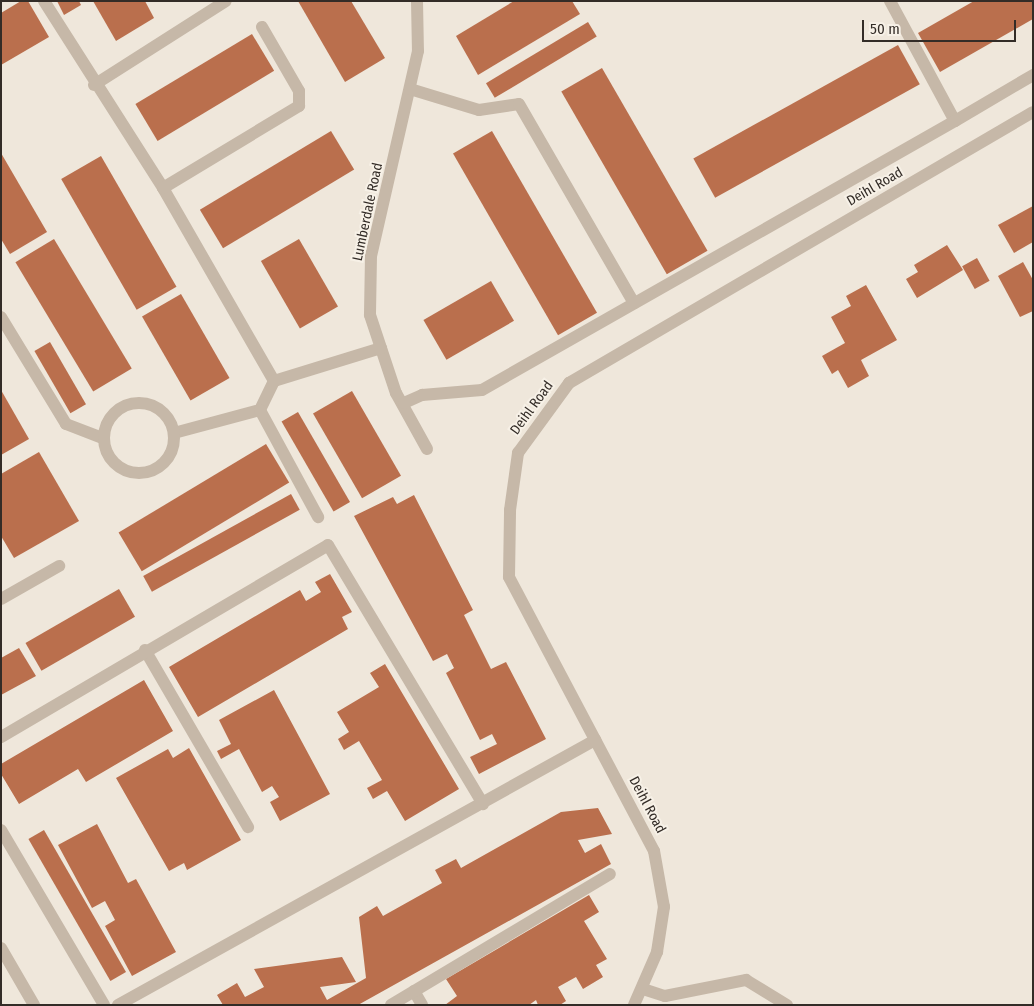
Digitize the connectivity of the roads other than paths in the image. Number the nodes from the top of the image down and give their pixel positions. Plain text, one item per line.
1 (44, 1) edge
2 (226, 1) edge
3 (417, 1) edge
4 (890, 1) edge
5 (262, 26) dead end
6 (1033, 75) edge
7 (94, 84) junction
8 (410, 89) junction
9 (1033, 112) edge
10 (955, 121) junction
11 (163, 188) junction
12 (634, 303) junction
13 (1, 317) edge
14 (380, 348) junction
15 (274, 381) junction
16 (404, 403) junction
17 (260, 410) junction
18 (174, 433) junction
19 (103, 438) junction
20 (427, 449) dead end
21 (318, 517) dead end
22 (59, 566) dead end
23 (1, 599) edge
24 (145, 650) junction
25 (1, 737) edge
26 (595, 740) junction
27 (482, 804) junction
28 (248, 827) dead end
29 (1, 830) edge
30 (610, 874) dead end
31 (1, 948) edge
32 (642, 989) junction
33 (414, 992) junction
34 (34, 1005) edge
35 (104, 1005) edge
36 (118, 1005) edge
37 (391, 1005) edge
38 (422, 1005) edge
39 (634, 1005) edge
40 (787, 1005) edge

1 - 7 street
2 - 7 street
3 - 8 street, Lumberdale Road
4 - 10 street
5 - 11 street
6 - 10 street
7 - 11 street
8 - 12 street
8 - 14 street, Lumberdale Road
9 - 26 street, Deihl Road
10 - 12 street
11 - 15 street
12 - 16 street
13 - 19 street
14 - 15 street
14 - 16 street, Lumberdale Road
15 - 17 street
16 - 20 street, Lumberdale Road
17 - 18 street
17 - 21 street
18 - 19 street
18 - 19 street
22 - 23 street
24 - 25 street
24 - 27 street
24 - 28 street
26 - 27 street
26 - 32 street, Deihl Road
27 - 36 street
29 - 35 street
30 - 33 street
31 - 34 street
32 - 39 street, Deihl Road
32 - 40 street
33 - 37 street
33 - 38 street

